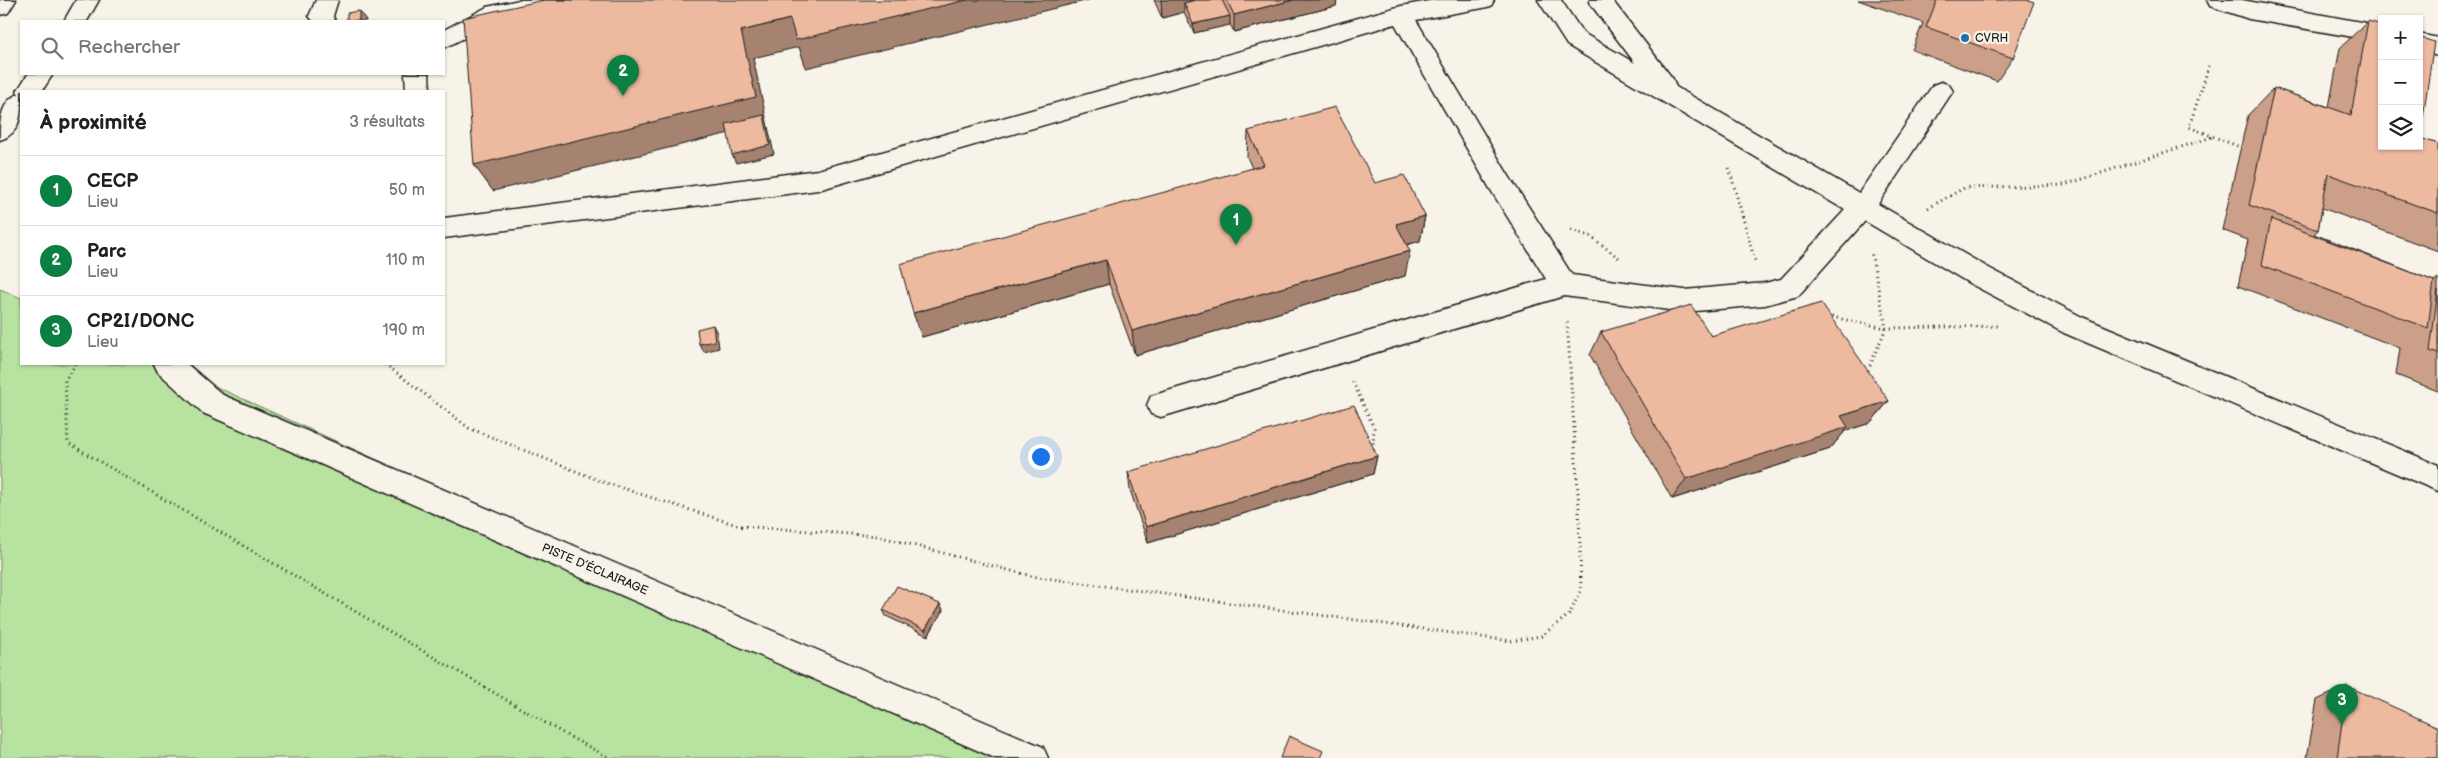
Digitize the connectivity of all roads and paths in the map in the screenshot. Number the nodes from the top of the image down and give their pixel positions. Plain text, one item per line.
1 (5, 0) edge
2 (88, 0) edge
3 (327, 0) edge
4 (561, 0) edge
5 (1483, 0) edge
6 (1549, 0) edge
7 (1600, 0) edge
8 (2218, 0) edge
9 (0, 8) edge
10 (1401, 14) junction
11 (76, 20) edge
12 (323, 20) edge
13 (2378, 33) edge
14 (445, 39) edge
15 (2423, 43) edge
16 (2438, 47) edge
17 (2209, 66) dead end
18 (40, 75) edge
19 (417, 75) edge
20 (30, 90) edge
21 (418, 90) edge
22 (1941, 91) dead end
23 (1676, 98) junction
24 (20, 103) edge
25 (1716, 122) junction
26 (0, 132) edge
27 (2212, 137) junction
28 (2240, 147) dead end
29 (1863, 207) junction
30 (1522, 216) junction
31 (1894, 226) junction
32 (445, 228) edge
33 (1625, 263) dead end
34 (1564, 284) junction
35 (1777, 291) junction
36 (2004, 326) dead end
37 (1886, 328) junction
38 (1339, 352) junction
39 (75, 365) edge
40 (169, 365) edge
41 (386, 365) edge
42 (1863, 383) edge
43 (1161, 405) dead end
44 (1367, 447) edge
45 (2438, 478) edge
46 (610, 758) edge
47 (1032, 758) edge

1 - 9 main road
2 - 11 main road
3 - 12 main road
4 - 14 main road
5 - 10 main road
6 - 23 main road
7 - 23 main road
8 - 13 main road
10 - 30 main road
10 - 32 main road
15 - 16 main road
17 - 27 path
18 - 20 main road
19 - 21 main road
22 - 29 main road
23 - 25 main road
24 - 26 main road
25 - 29 main road
25 - 35 path
27 - 28 path
27 - 31 path
29 - 31 main road
29 - 35 main road
29 - 37 path
30 - 33 path
30 - 34 main road
31 - 45 main road
34 - 35 main road
34 - 38 main road
34 - 41 path
35 - 37 path
36 - 37 path
37 - 42 path
38 - 43 main road
38 - 44 path
39 - 46 path
40 - 47 main road, PISTE D’ÉCLAIRAGE

